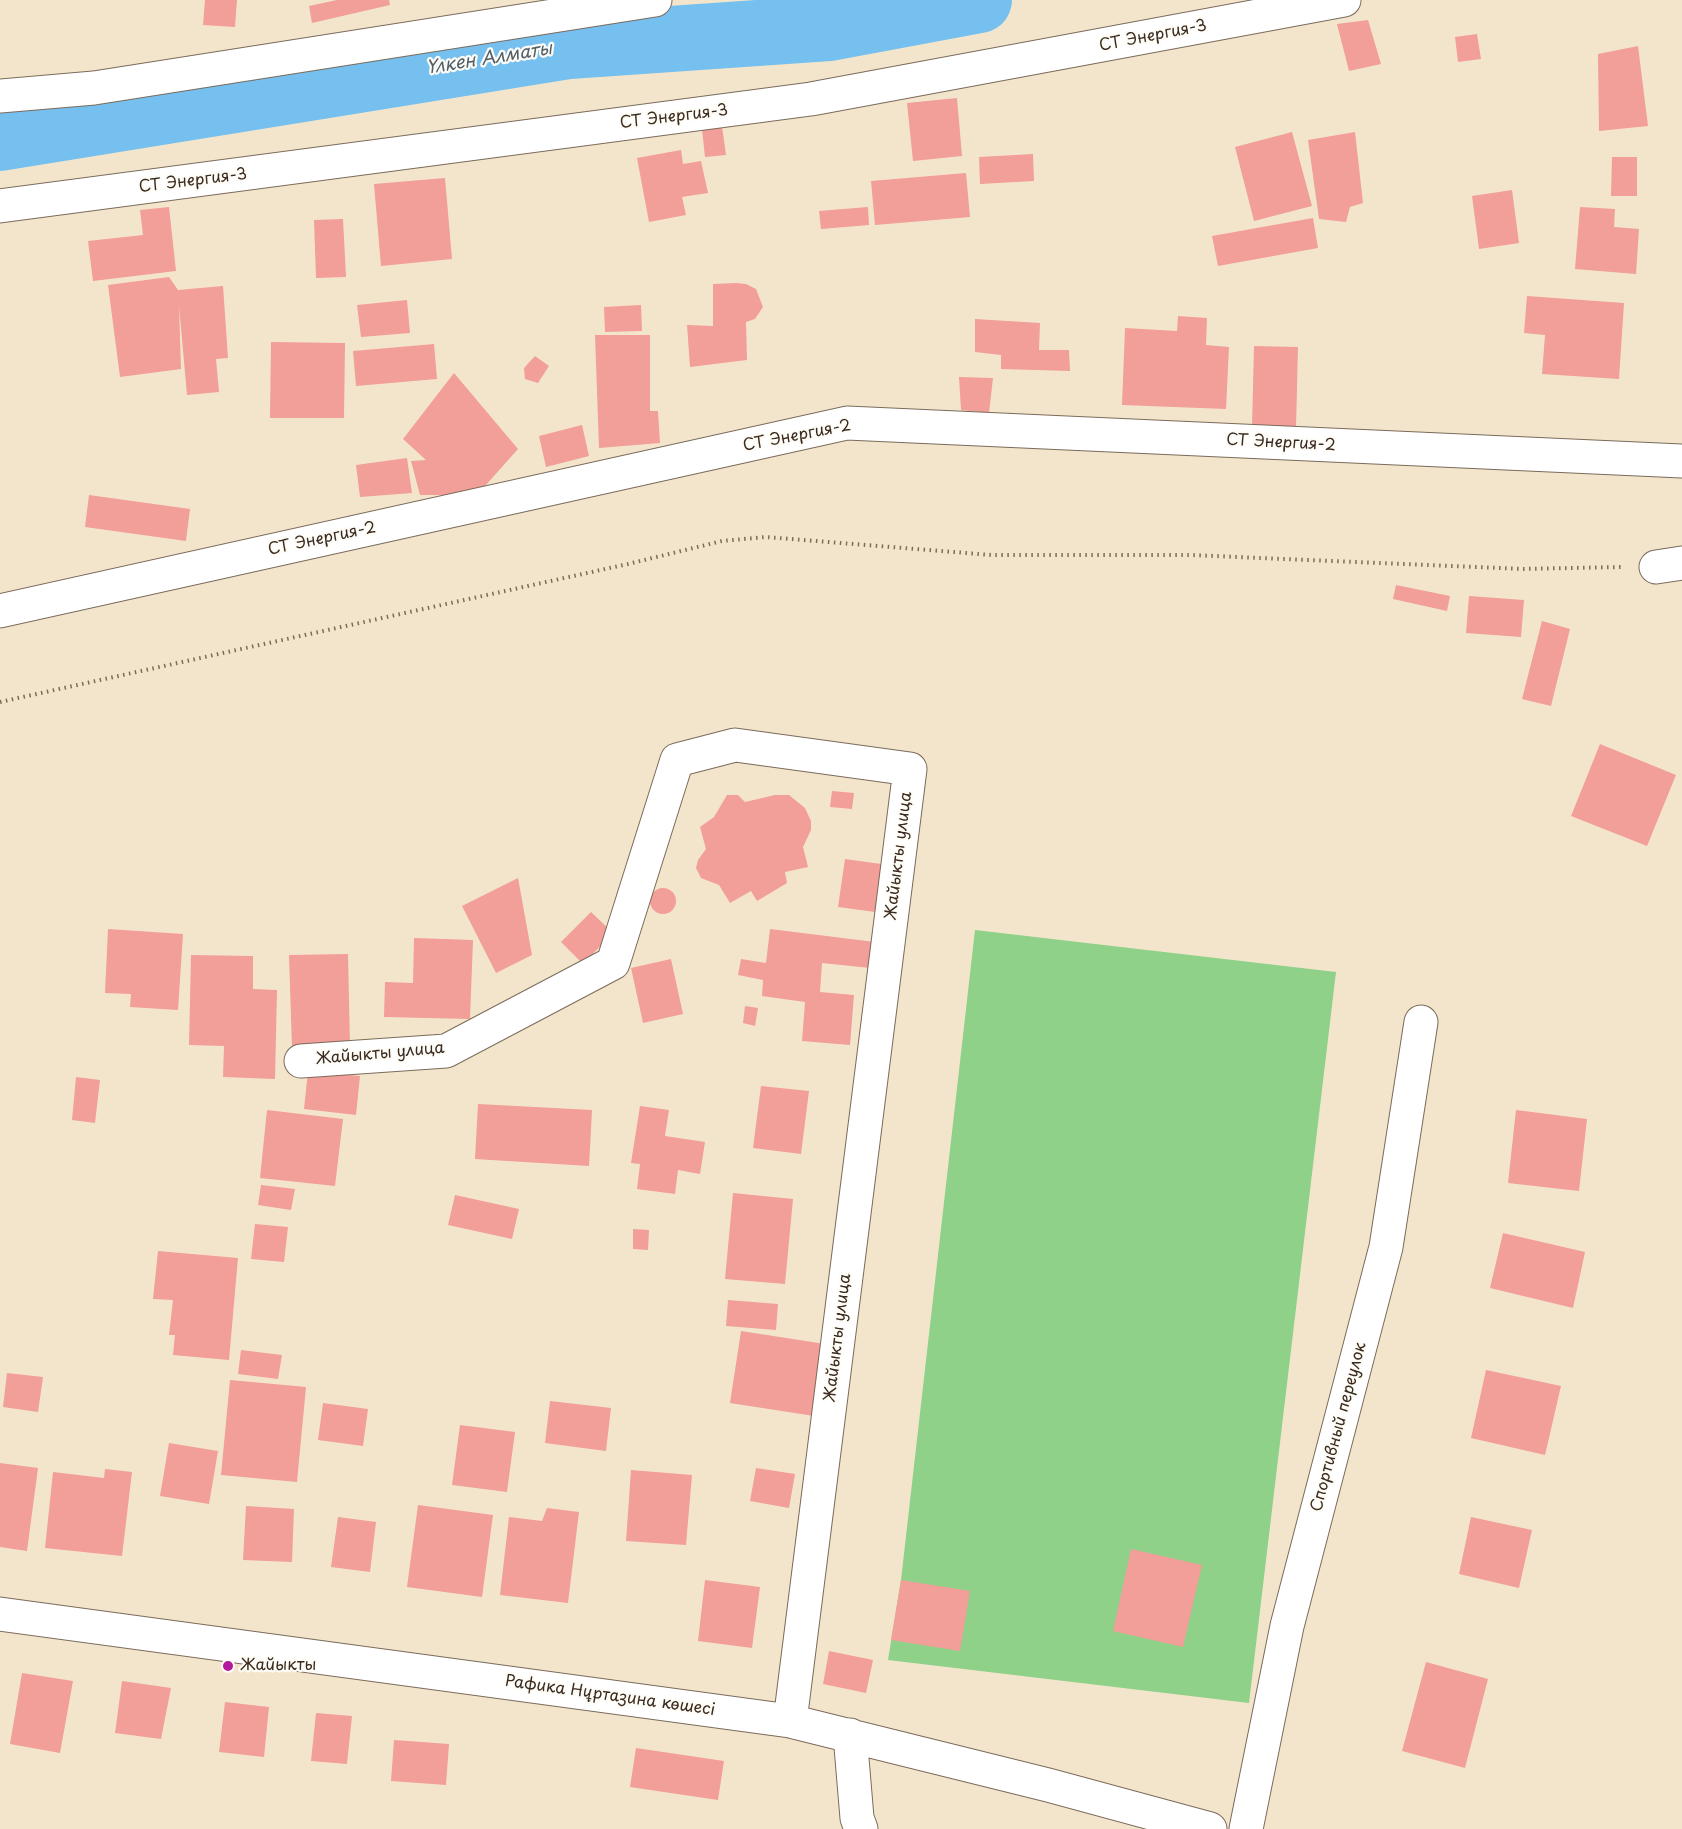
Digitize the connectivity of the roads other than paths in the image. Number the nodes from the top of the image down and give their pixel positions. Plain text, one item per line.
1 (655, 0) edge
2 (1344, 0) edge
3 (0, 96) edge
4 (0, 206) edge
5 (1682, 461) edge
6 (0, 611) edge
7 (1421, 1022) dead end
8 (301, 1061) dead end
9 (0, 1614) edge
10 (790, 1721) junction
11 (850, 1735) junction
12 (861, 1829) edge
13 (1210, 1829) edge
14 (1246, 1829) edge

1 - 3 street
2 - 4 street, СТ Энергия-3
5 - 6 street, СТ Энергия-2
7 - 14 street, Спортивный переулок
8 - 10 street, Жайыкты улица
9 - 10 street, Рафика Нұртазина көшесі
10 - 11 street, Рафика Нұртазина көшесі
11 - 12 street
11 - 13 street, Рафика Нұртазина көшесі

